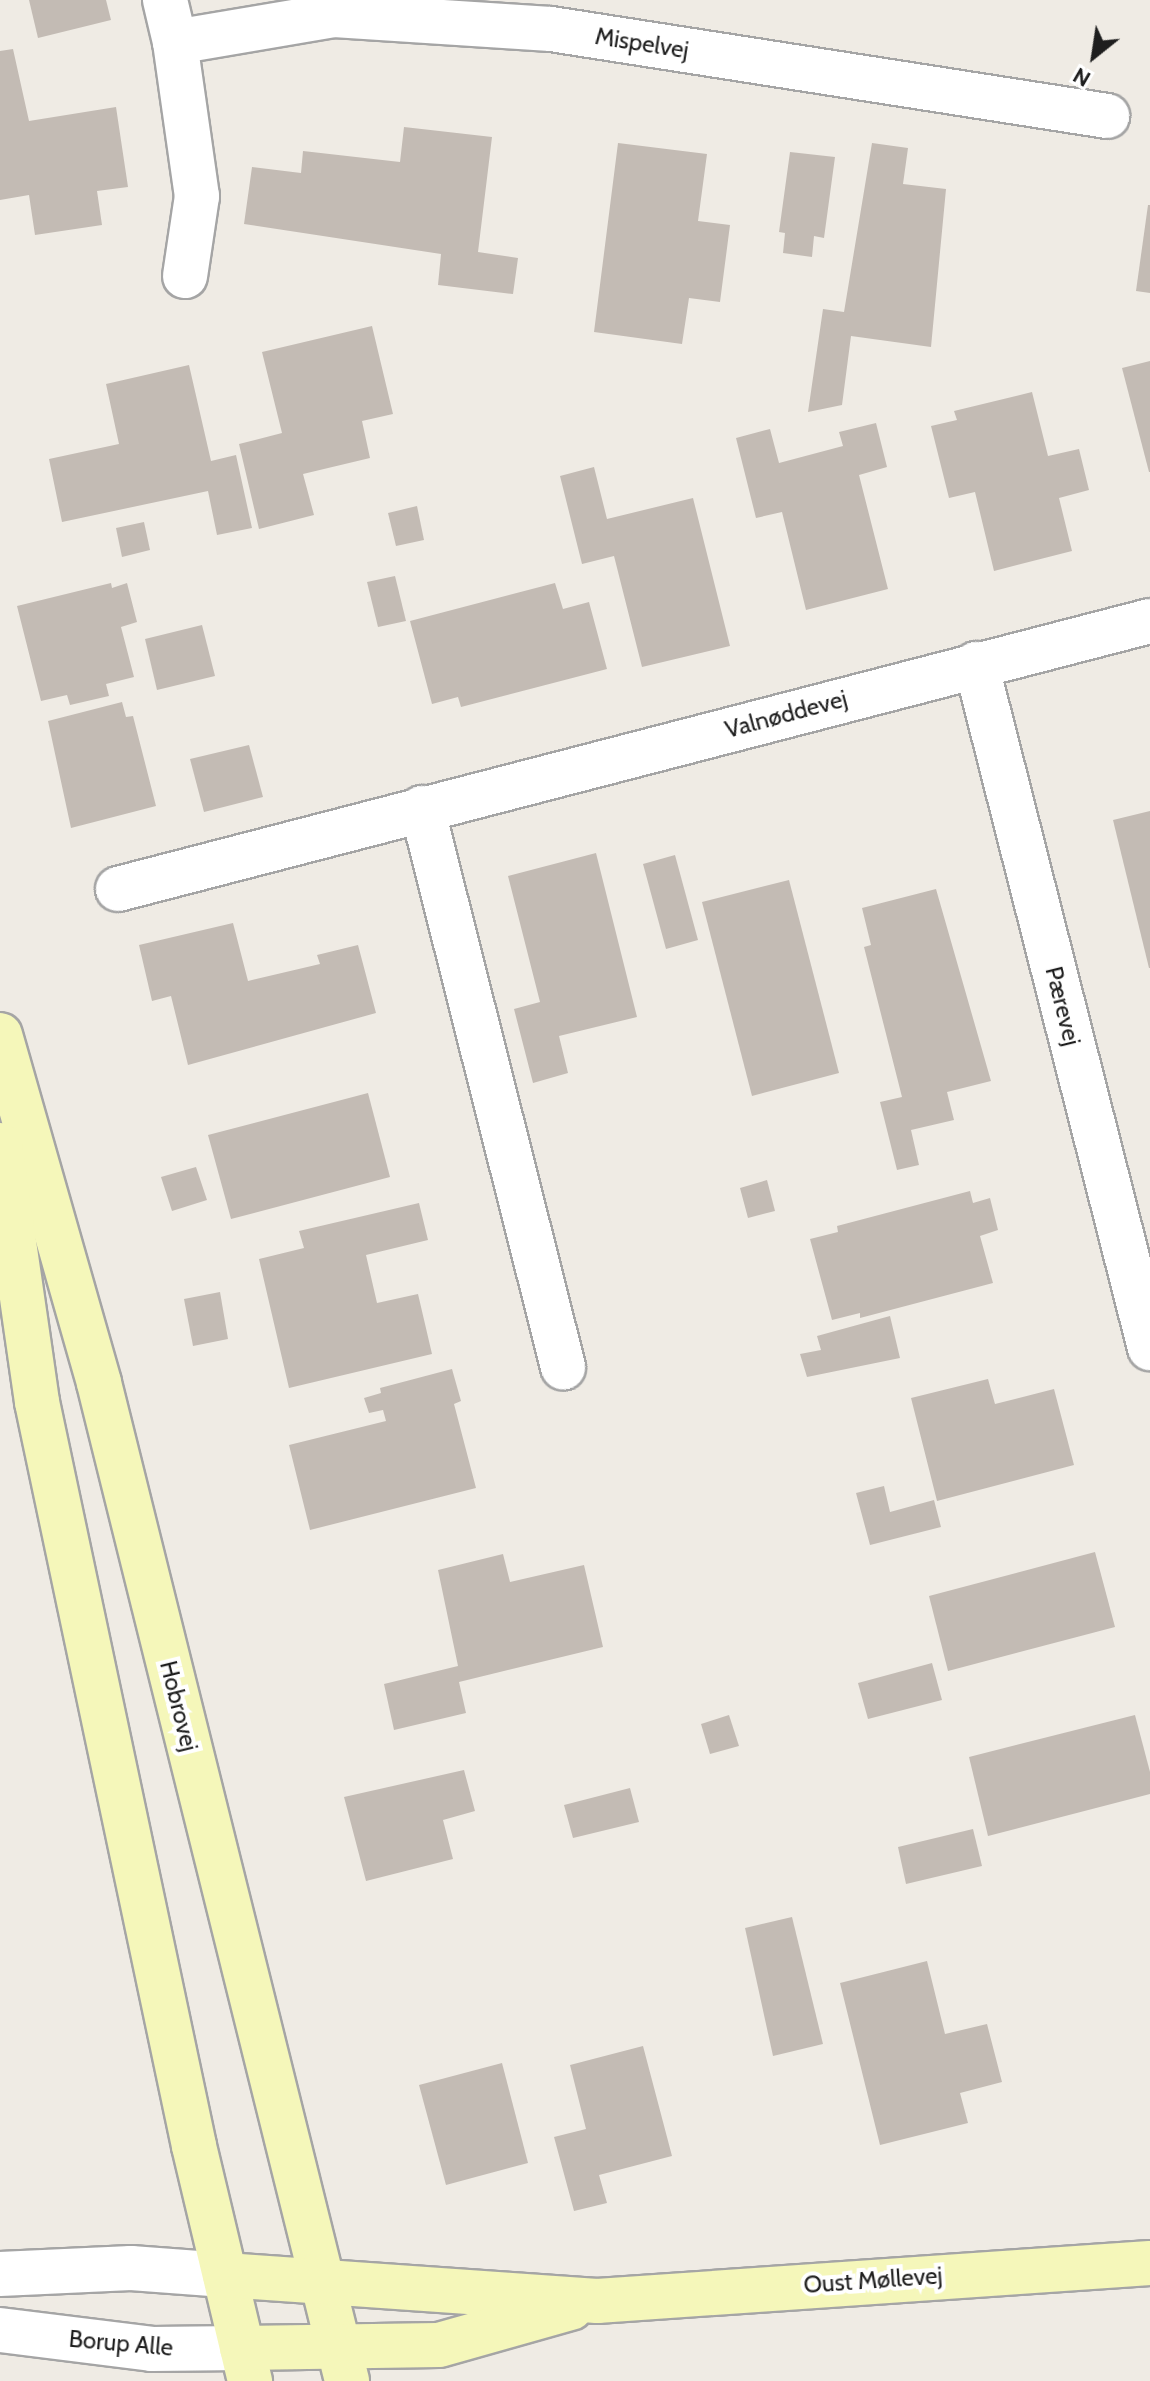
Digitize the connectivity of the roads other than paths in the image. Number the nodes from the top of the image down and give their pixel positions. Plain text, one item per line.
1 (165, 0) edge
2 (175, 42) junction
3 (1107, 116) dead end
4 (185, 276) dead end
5 (1150, 621) edge
6 (976, 664) junction
7 (422, 808) junction
8 (118, 889) dead end
9 (0, 1035) edge
10 (0, 1145) edge
11 (1150, 1348) edge
12 (563, 1367) dead end
13 (1150, 2263) edge
14 (0, 2274) edge
15 (225, 2275) junction
16 (323, 2283) junction
17 (597, 2301) junction
18 (0, 2330) edge
19 (246, 2364) edge
20 (343, 2364) edge

1 - 2 street
2 - 3 street, Mispelvej
2 - 4 street
5 - 6 street, Valnøddevej
6 - 7 street, Valnøddevej
6 - 11 street, Pærevej
7 - 8 street, Valnøddevej
7 - 12 street
9 - 16 main road, Hobrovej
10 - 15 main road
13 - 17 main road, Oust Møllevej
14 - 15 street
15 - 16 main road, Oust Møllevej
15 - 19 main road
16 - 17 main road, Oust Møllevej
16 - 20 main road, Hobrovej
17 - 20 main road, Oust Møllevej
18 - 19 street, Borup Alle
19 - 20 main road, Oust Møllevej

